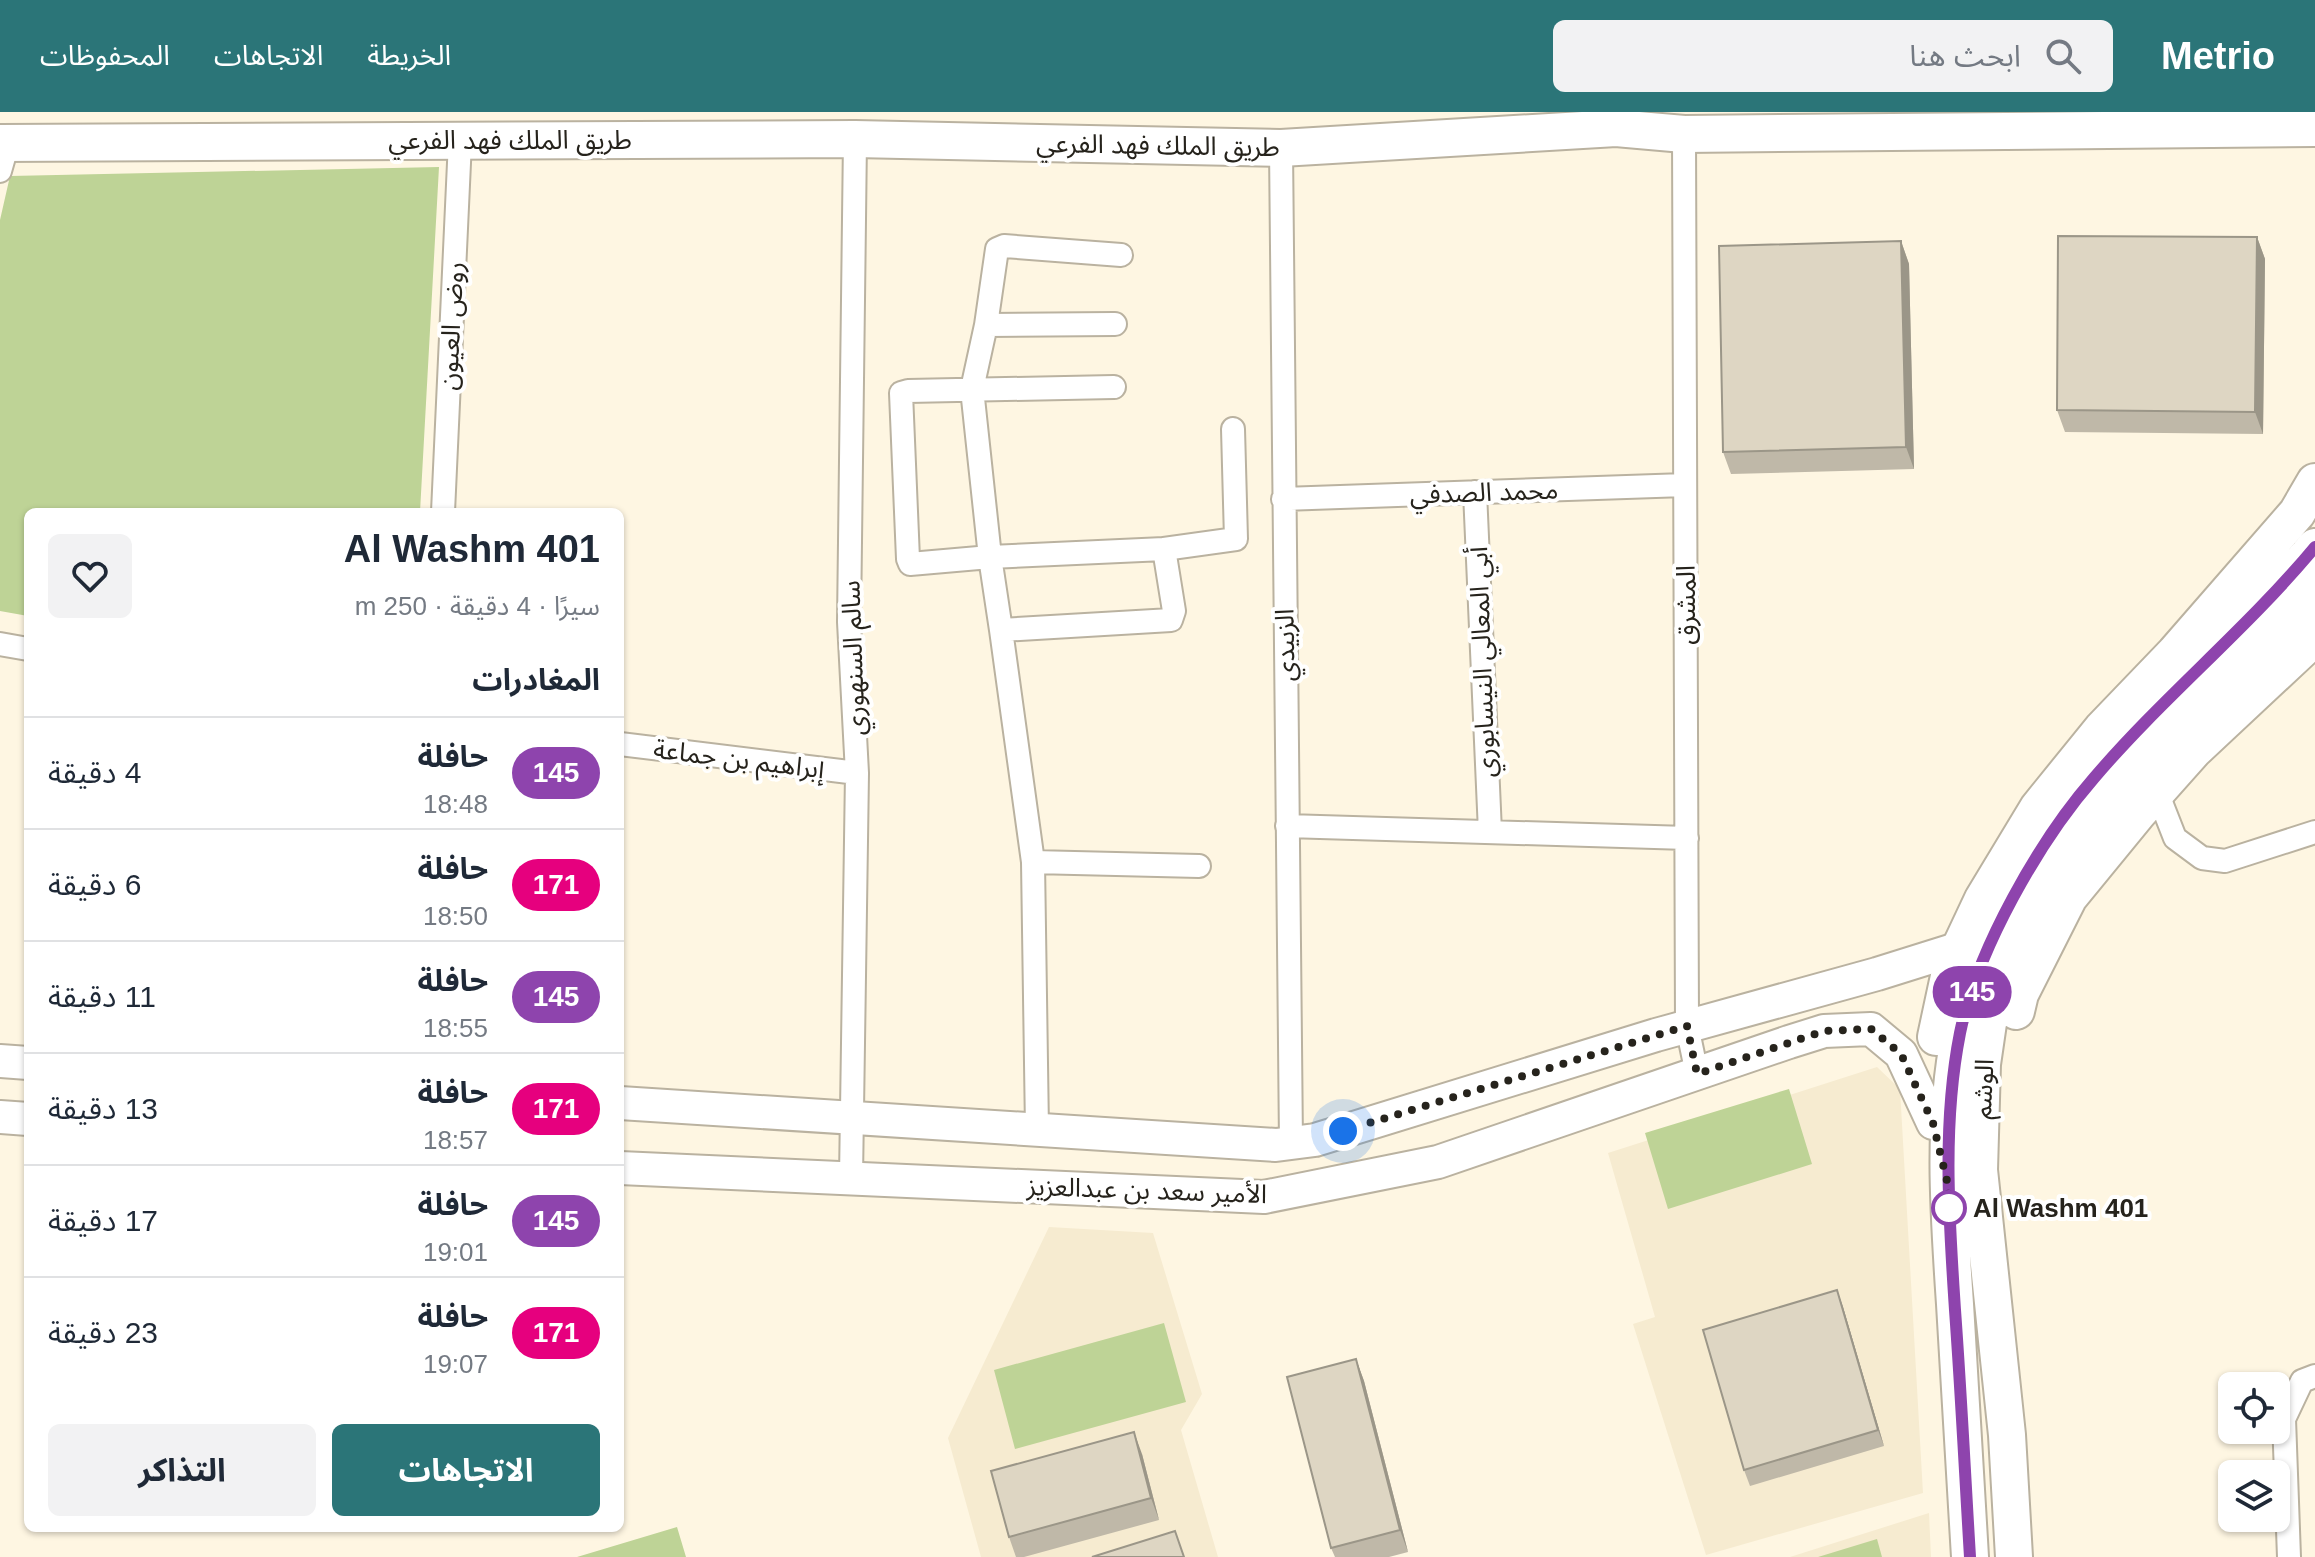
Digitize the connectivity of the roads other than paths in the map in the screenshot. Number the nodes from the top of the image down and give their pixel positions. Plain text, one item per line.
1 (1475, 112) edge
2 (2282, 112) edge
3 (2205, 122) edge
4 (1616, 128) junction
5 (2315, 128) edge
6 (1684, 134) junction
7 (855, 139) junction
8 (460, 141) junction
9 (2315, 147) edge
10 (1281, 148) junction
11 (3, 153) edge
12 (1121, 255) dead end
13 (1115, 324) dead end
14 (986, 325) junction
15 (1114, 387) dead end
16 (972, 389) junction
17 (1233, 429) dead end
18 (2315, 482) edge
19 (1685, 485) junction
20 (1475, 492) junction
21 (1283, 499) junction
22 (443, 508) edge
23 (2314, 548) edge
24 (1164, 549) junction
25 (990, 557) junction
26 (2315, 592) edge
27 (1001, 630) junction
28 (2315, 637) edge
29 (0, 644) edge
30 (24, 648) edge
31 (624, 744) edge
32 (857, 773) junction
33 (2157, 792) junction
34 (1287, 826) junction
35 (1490, 832) junction
36 (2315, 832) edge
37 (1687, 838) junction
38 (1033, 862) junction
39 (1199, 866) dead end
40 (1960, 948) junction
41 (1687, 1026) junction
42 (0, 1061) edge
43 (24, 1063) edge
44 (1697, 1074) junction
45 (624, 1103) edge
46 (0, 1117) edge
47 (24, 1119) edge
48 (854, 1119) junction
49 (1933, 1123) junction
50 (1037, 1130) junction
51 (1291, 1143) junction
52 (624, 1168) edge
53 (851, 1178) junction
54 (1948, 1185) junction
55 (1989, 1251) junction
56 (2315, 1376) edge
57 (1961, 1397) junction
58 (1947, 1458) dead end
59 (1970, 1557) edge
60 (2014, 1557) edge
61 (2289, 1557) edge

1 - 4 main road
2 - 3 main road
3 - 5 main road
3 - 6 main road, طريق الملك فهد الفرعي
3 - 9 main road
4 - 6 main road, طريق الملك فهد الفرعي
4 - 10 main road, طريق الملك فهد الفرعي
6 - 19 street, المشرق
7 - 8 main road, طريق الملك فهد الفرعي
7 - 10 main road, طريق الملك فهد الفرعي
7 - 32 street, سالم السنهوري
8 - 11 main road, طريق الملك فهد الفرعي
8 - 22 street, روض العيون
10 - 21 street, الزبيدي
12 - 14 street
13 - 14 street
14 - 16 street
15 - 16 street
16 - 25 street
16 - 25 street
17 - 24 street
18 - 40 main road
19 - 20 street, محمد الصدفي
19 - 37 street, المشرق
20 - 21 street, محمد الصدفي
20 - 35 street, أبي المعالي النيسابوري
21 - 34 street, الزبيدي
23 - 54 main road, الوشم
24 - 25 street
24 - 27 street
25 - 27 street
26 - 55 main road, الوشم
27 - 38 street
28 - 33 main road
29 - 30 street
31 - 32 street, إبراهيم بن جماعة
32 - 48 street, سالم السنهوري
33 - 36 street
33 - 55 main road
34 - 35 street
34 - 51 street, الزبيدي
35 - 37 street
37 - 41 street, المشرق
38 - 39 street
38 - 50 street
40 - 41 street, الأمير سعد بن عبدالعزيز
40 - 49 main road
41 - 44 street, المشرق
41 - 51 street, الأمير سعد بن عبدالعزيز
42 - 43 street
44 - 49 street, الأمير سعد بن عبدالعزيز
44 - 53 street, الأمير سعد بن عبدالعزيز
45 - 48 street, الأمير سعد بن عبدالعزيز
46 - 47 street
48 - 50 street, الأمير سعد بن عبدالعزيز
48 - 53 street, سالم السنهوري
49 - 54 main road
50 - 51 street, الأمير سعد بن عبدالعزيز
52 - 53 street, الأمير سعد بن عبدالعزيز
54 - 57 main road, الوشم
55 - 60 main road, الوشم
56 - 61 street
57 - 58 main road
57 - 59 main road, الوشم

